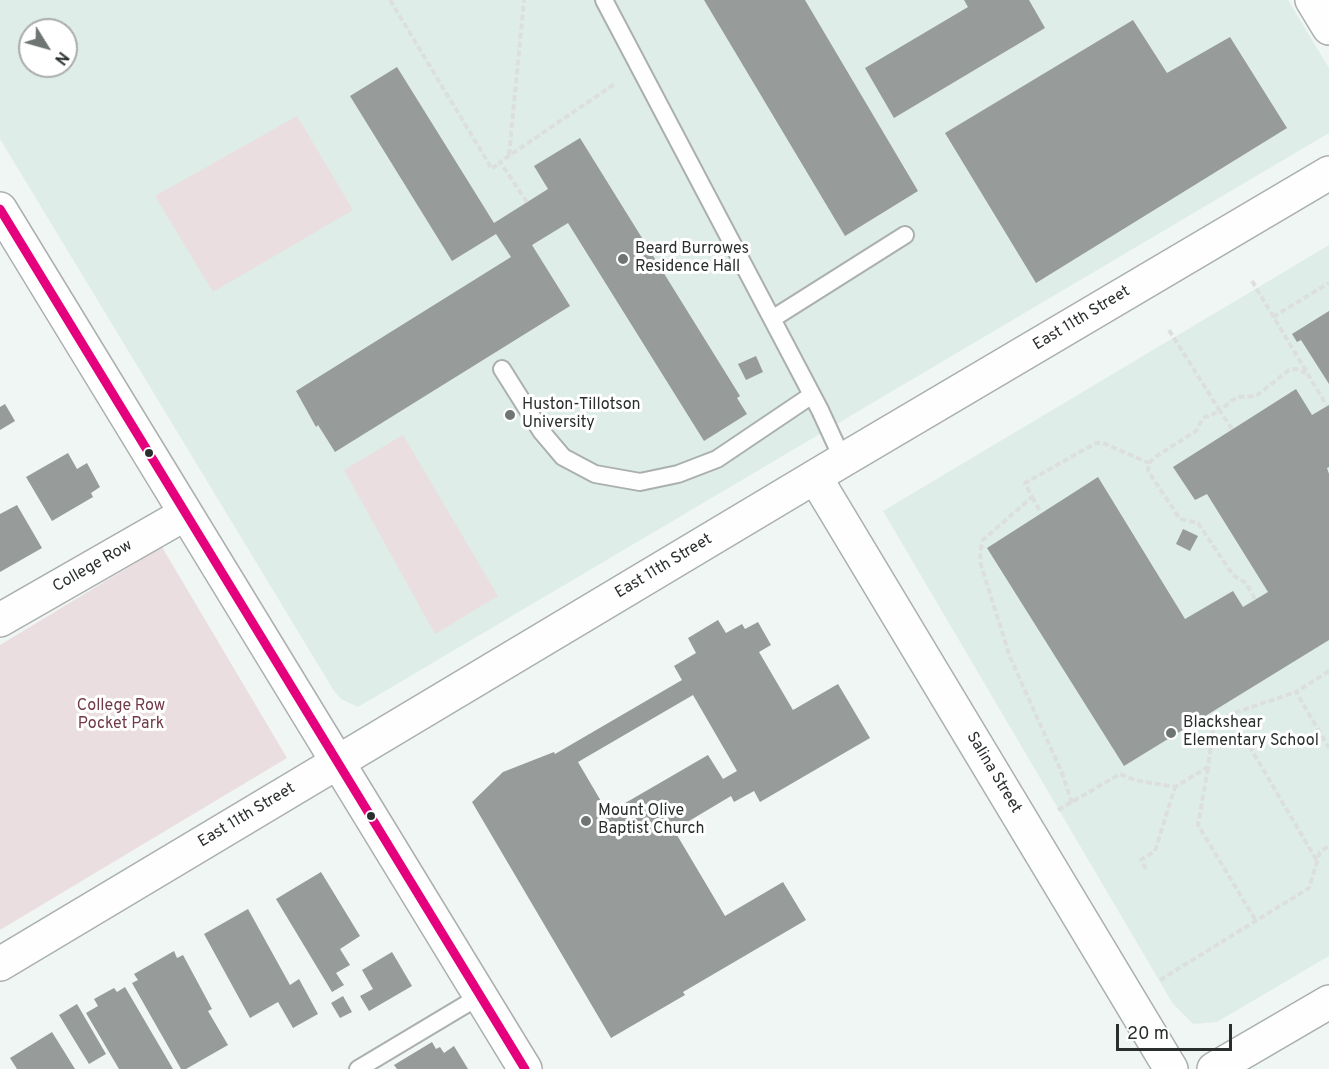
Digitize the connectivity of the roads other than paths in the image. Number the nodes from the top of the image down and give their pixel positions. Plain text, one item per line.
1 (604, 0) edge
2 (1312, 0) edge
3 (1329, 28) edge
4 (1329, 173) edge
5 (0, 209) edge
6 (905, 235) dead end
7 (772, 319) junction
8 (502, 369) dead end
9 (812, 395) junction
10 (843, 460) junction
11 (815, 477) junction
12 (185, 514) junction
13 (0, 620) edge
14 (339, 762) junction
15 (0, 964) edge
16 (480, 996) junction
17 (1329, 1002) edge
18 (358, 1069) edge
19 (525, 1069) edge
20 (1171, 1069) edge
21 (1214, 1069) edge

1 - 7 lane
2 - 3 street
4 - 10 street, East 11th Street
5 - 12 street
6 - 7 lane
7 - 9 lane
8 - 9 lane
9 - 10 lane
10 - 11 street, East 11th Street
11 - 14 street, East 11th Street
11 - 20 street, Salina Street
12 - 13 street, College Row
12 - 14 street
14 - 15 street, East 11th Street
14 - 16 street
16 - 18 lane
16 - 19 street
17 - 21 street

